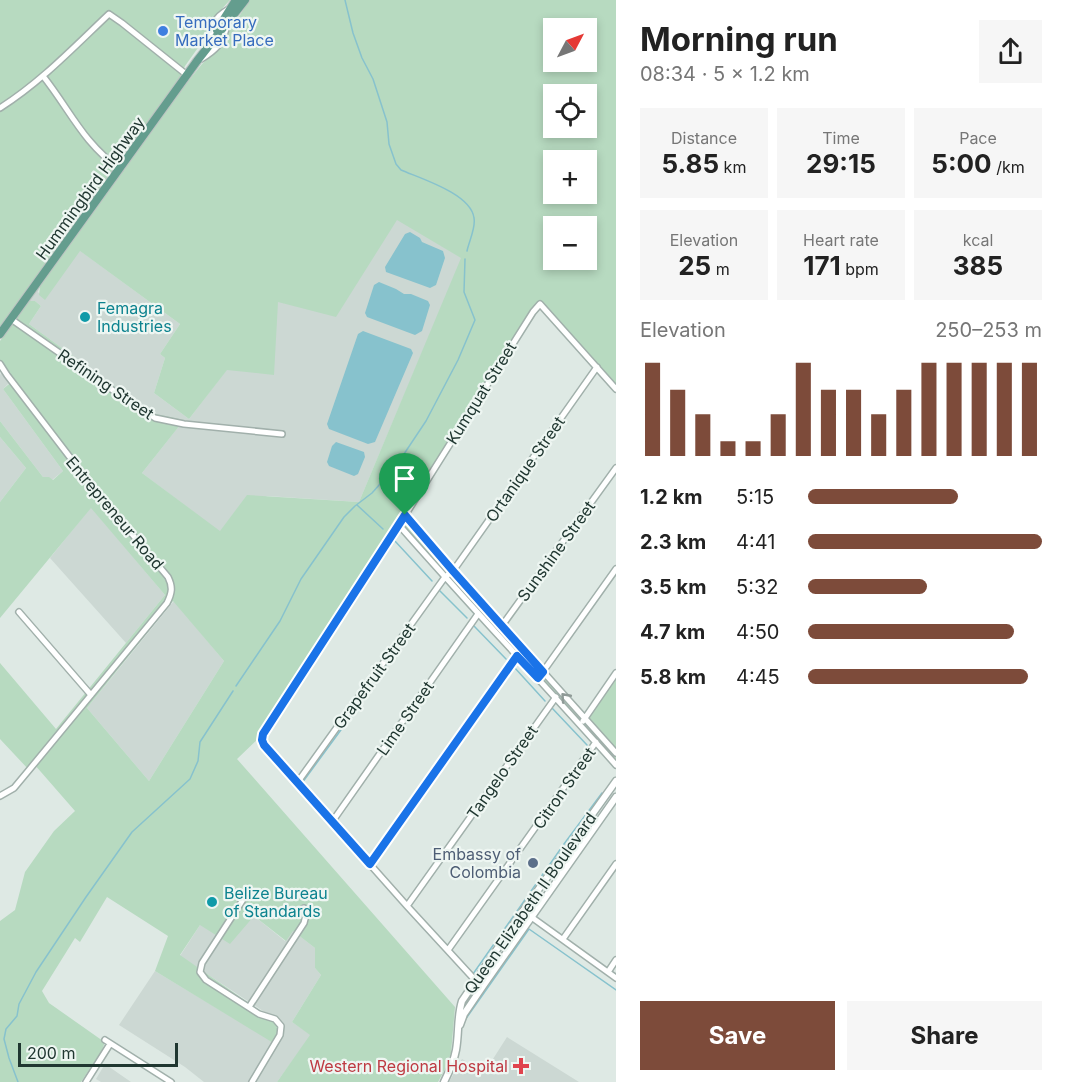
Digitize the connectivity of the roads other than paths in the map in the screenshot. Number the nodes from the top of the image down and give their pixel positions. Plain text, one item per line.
1 (236, 0) edge
2 (245, 0) edge
3 (199, 59) junction
4 (187, 75) junction
5 (43, 76) junction
6 (0, 108) edge
7 (120, 169) junction
8 (11, 319) junction
9 (0, 334) edge
10 (0, 364) edge
11 (597, 367) junction
12 (616, 389) edge
13 (282, 434) dead end
14 (616, 468) edge
15 (405, 515) junction
16 (399, 525) junction
17 (616, 569) edge
18 (453, 571) junction
19 (445, 577) junction
20 (19, 612) dead end
21 (478, 615) junction
22 (502, 626) junction
23 (496, 634) junction
24 (517, 656) junction
25 (543, 672) junction
26 (616, 673) edge
27 (538, 678) junction
28 (91, 694) junction
29 (556, 697) junction
30 (585, 718) junction
31 (580, 724) junction
32 (596, 742) junction
33 (616, 753) edge
34 (616, 765) edge
35 (616, 781) edge
36 (297, 783) junction
37 (0, 796) edge
38 (616, 797) edge
39 (332, 822) junction
40 (370, 864) junction
41 (616, 864) edge
42 (244, 898) dead end
43 (407, 906) junction
44 (304, 908) dead end
45 (523, 911) junction
46 (532, 918) junction
47 (563, 939) junction
48 (448, 950) junction
49 (616, 960) edge
50 (608, 972) junction
51 (616, 978) edge
52 (475, 980) junction
53 (483, 986) junction
54 (249, 1007) junction
55 (457, 1030) junction
56 (86, 1082) edge
57 (171, 1082) edge
58 (252, 1082) edge
59 (444, 1082) edge

1 - 3 main road, Hummingbird Highway
2 - 3 main road, Hummingbird Highway
3 - 4 main road, Hummingbird Highway
4 - 5 street
4 - 7 main road, Hummingbird Highway
5 - 6 street
5 - 7 street
7 - 8 main road, Hummingbird Highway
8 - 9 main road, Hummingbird Highway
8 - 13 street, Refining Street
10 - 28 street, Entrepreneur Road
11 - 12 street
11 - 15 street, Kumquat Street
11 - 18 street, Ortanique Street
14 - 22 street, Sunshine Street
15 - 16 street, Kumquat Street
15 - 18 street
16 - 19 street
16 - 36 street, Kumquat Street
17 - 25 street
18 - 19 street, Grapefruit Street
18 - 22 street
19 - 21 street
19 - 36 street, Grapefruit Street
20 - 28 street
21 - 23 street
21 - 39 street, Lime Street
22 - 23 street, Sunshine Street
22 - 25 street
23 - 24 street
24 - 27 street
24 - 40 street
25 - 27 street
30 -> 25 street
26 - 30 street
27 - 29 street
28 - 37 street, Entrepreneur Road
29 - 31 street
29 - 43 street, Tangelo Street
30 - 31 street
30 - 33 street
31 - 32 street
32 - 34 street
32 - 48 street, Citron Street
35 - 45 street, Queen Elizabeth II Boulevard
36 - 39 street
38 - 46 street, Queen Elizabeth II Boulevard
39 - 40 street
40 - 43 street
41 - 47 street
42 - 54 street
43 - 48 street
44 - 54 street
45 - 46 street
45 - 52 street, Queen Elizabeth II Boulevard
46 - 47 street
46 - 53 street, Queen Elizabeth II Boulevard
47 - 50 street
48 - 52 street
49 - 50 street
50 - 51 street
52 - 53 street
52 - 55 street, Queen Elizabeth II Boulevard
53 - 55 street, Queen Elizabeth II Boulevard
54 - 58 street
55 - 59 street, Queen Elizabeth II Boulevard
56 - 57 street

